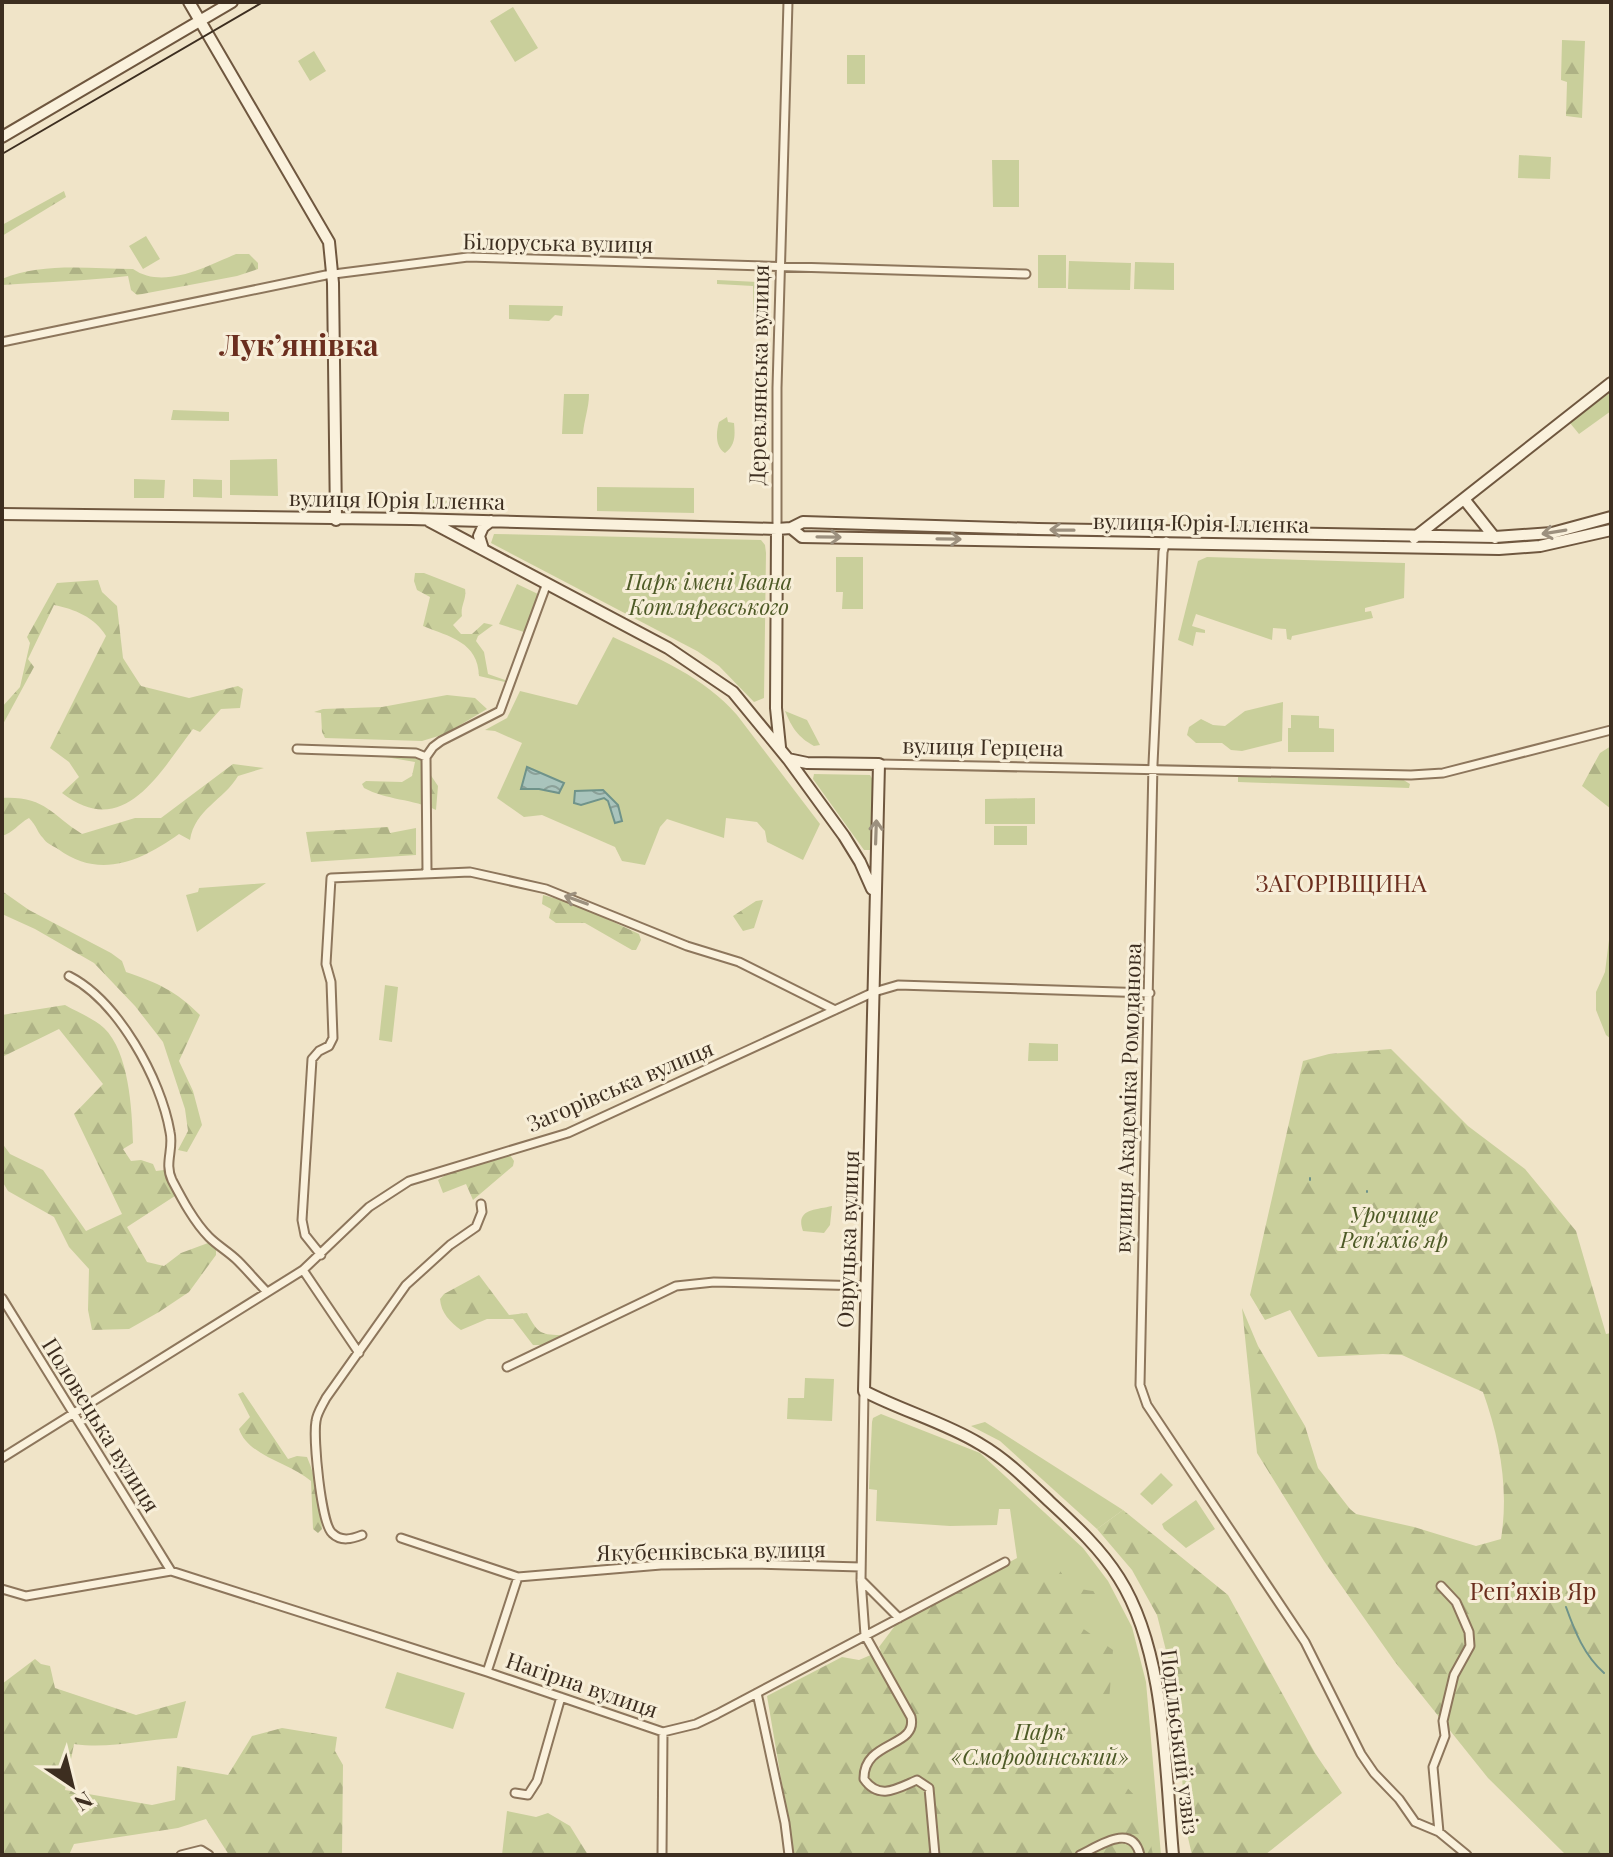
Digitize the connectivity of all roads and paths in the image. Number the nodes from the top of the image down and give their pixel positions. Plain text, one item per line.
1 (189, 2) edge
2 (232, 2) edge
3 (788, 2) edge
4 (200, 21) junction
5 (2, 137) edge
6 (780, 268) junction
7 (333, 274) junction
8 (1026, 274) dead end
9 (2, 342) edge
10 (1611, 383) edge
11 (1464, 499) junction
12 (2, 514) edge
13 (1611, 517) edge
14 (426, 519) junction
15 (336, 520) junction
16 (491, 521) junction
17 (791, 528) junction
18 (777, 529) junction
19 (1611, 530) edge
20 (1168, 531) junction
21 (1415, 537) junction
22 (1495, 537) junction
23 (1166, 543) junction
24 (1405, 547) junction
25 (483, 549) junction
26 (1499, 549) junction
27 (547, 583) junction
28 (1611, 730) edge
29 (297, 749) dead end
30 (780, 749) junction
31 (426, 757) junction
32 (788, 759) junction
33 (879, 764) junction
34 (1153, 771) junction
35 (427, 872) junction
36 (876, 899) junction
37 (69, 976) dead end
38 (874, 992) junction
39 (1150, 993) junction
40 (835, 1010) junction
41 (481, 1204) dead end
42 (321, 1255) junction
43 (303, 1270) junction
44 (866, 1286) junction
45 (267, 1292) junction
46 (2, 1298) edge
47 (359, 1353) junction
48 (507, 1367) dead end
49 (864, 1391) junction
50 (72, 1414) junction
51 (2, 1458) edge
52 (362, 1535) dead end
53 (401, 1538) dead end
54 (1005, 1562) dead end
55 (861, 1567) junction
56 (171, 1571) junction
57 (518, 1577) junction
58 (861, 1580) junction
59 (1441, 1586) dead end
60 (2, 1589) edge
61 (899, 1618) junction
62 (865, 1635) junction
63 (487, 1672) junction
64 (757, 1693) junction
65 (561, 1697) junction
66 (663, 1732) junction
67 (515, 1793) dead end
68 (1439, 1832) junction
69 (181, 1855) edge
70 (209, 1855) edge
71 (662, 1855) edge
72 (789, 1855) edge
73 (935, 1855) edge
74 (1080, 1855) edge
75 (1140, 1855) edge
76 (1173, 1855) edge
77 (1467, 1855) edge

1 - 4 street
2 - 4 street
3 - 6 street, Деревлянська вулиця
4 - 5 street
4 - 7 street
6 - 7 street, Білоруська вулиця
6 - 8 street, Білоруська вулиця
6 - 18 street, Деревлянська вулиця
7 - 9 street, Білоруська вулиця
7 - 15 street
10 - 11 street
11 - 21 street
11 - 22 street
12 - 15 street, вулиця Юрія Іллєнка
13 -> 22 street, вулиця Юрія Іллєнка
14 - 15 street, вулиця Юрія Іллєнка
14 - 16 street, вулиця Юрія Іллєнка
14 - 25 street
16 - 18 street, вулиця Юрія Іллєнка
16 - 25 street
17 - 18 street, вулиця Юрія Іллєнка
20 -> 17 street, вулиця Юрія Іллєнка
17 -> 23 street, вулиця Юрія Іллєнка
18 - 30 street, Деревлянська вулиця
19 - 26 street, вулиця Юрія Іллєнка
20 - 21 street, вулиця Юрія Іллєнка
20 - 23 street, вулиця Академіка Ромоданова
21 - 22 street, вулиця Юрія Іллєнка
21 - 24 street
22 - 26 street
23 - 24 street, вулиця Юрія Іллєнка
23 - 34 street, вулиця Академіка Ромоданова
24 - 26 street, вулиця Юрія Іллєнка
25 - 27 street
27 - 30 street
27 - 31 street
28 - 34 street, вулиця Герцена
29 - 31 street
30 - 32 street
31 - 35 street
32 - 33 street, вулиця Герцена
32 - 36 street, Овруцька вулиця
33 - 34 street, вулиця Герцена
36 -> 33 street, Овруцька вулиця
34 - 39 street, вулиця Академіка Ромоданова
40 -> 35 street
35 - 42 street
36 - 38 street, Овруцька вулиця
37 - 45 street
38 - 39 street, Загорівська вулиця
38 - 40 street, Загорівська вулиця
38 - 44 street, Овруцька вулиця
39 - 68 street, вулиця Академіка Ромоданова
40 - 42 street, Загорівська вулиця
41 - 47 street
42 - 43 street, Загорівська вулиця
43 - 45 street, Загорівська вулиця
43 - 47 street
44 - 48 street
44 - 49 street, Овруцька вулиця
45 - 50 street, Загорівська вулиця
46 - 50 street, Половецька вулиця
47 - 52 street
49 - 55 street, Овруцька вулиця
49 - 76 street, Подільський узвіз
50 - 51 street, Загорівська вулиця
50 - 56 street, Половецька вулиця
53 - 57 street
54 - 61 street, Нагірна вулиця
55 - 57 street, Якубенківська вулиця
55 - 58 street, Овруцька вулиця
56 - 60 street
56 - 63 street, Нагірна вулиця
57 - 63 street
58 - 61 street
58 - 62 street, Овруцька вулиця
59 - 68 street
61 - 62 street, Нагірна вулиця
62 - 64 street, Нагірна вулиця
62 - 73 street
63 - 65 street, Нагірна вулиця
64 - 66 street, Нагірна вулиця
64 - 72 street
65 - 66 street, Нагірна вулиця
65 - 67 street
66 - 71 street
68 - 77 street, вулиця Академіка Ромоданова
69 - 70 street
74 - 75 street

